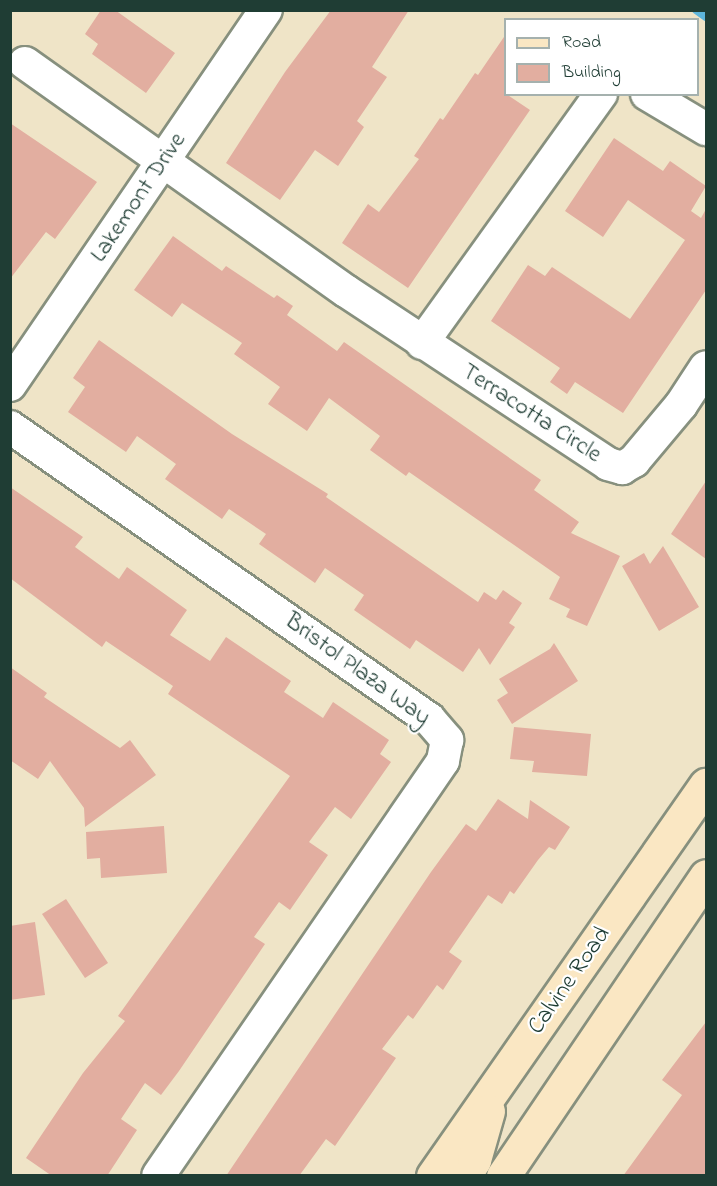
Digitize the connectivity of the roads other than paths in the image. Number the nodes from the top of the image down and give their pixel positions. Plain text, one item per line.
1 (266, 10) edge
2 (25, 63) dead end
3 (600, 96) edge
4 (650, 96) edge
5 (706, 129) edge
6 (163, 162) junction
7 (422, 343) junction
8 (706, 367) edge
9 (10, 385) edge
10 (10, 427) edge
11 (706, 785) edge
12 (706, 876) edge
13 (494, 1089) junction
14 (158, 1176) edge
15 (433, 1176) edge
16 (464, 1176) edge
17 (503, 1176) edge

1 - 6 street, Lakemont Drive
2 - 6 street, Terracotta Circle
3 - 7 street
4 - 5 street
6 - 7 street, Terracotta Circle
6 - 9 street, Lakemont Drive
7 - 8 street, Terracotta Circle
10 - 14 street, Bristol Plaza Way
11 - 13 main road, Calvine Road
12 - 17 main road
13 - 15 main road, Calvine Road
13 - 16 main road

